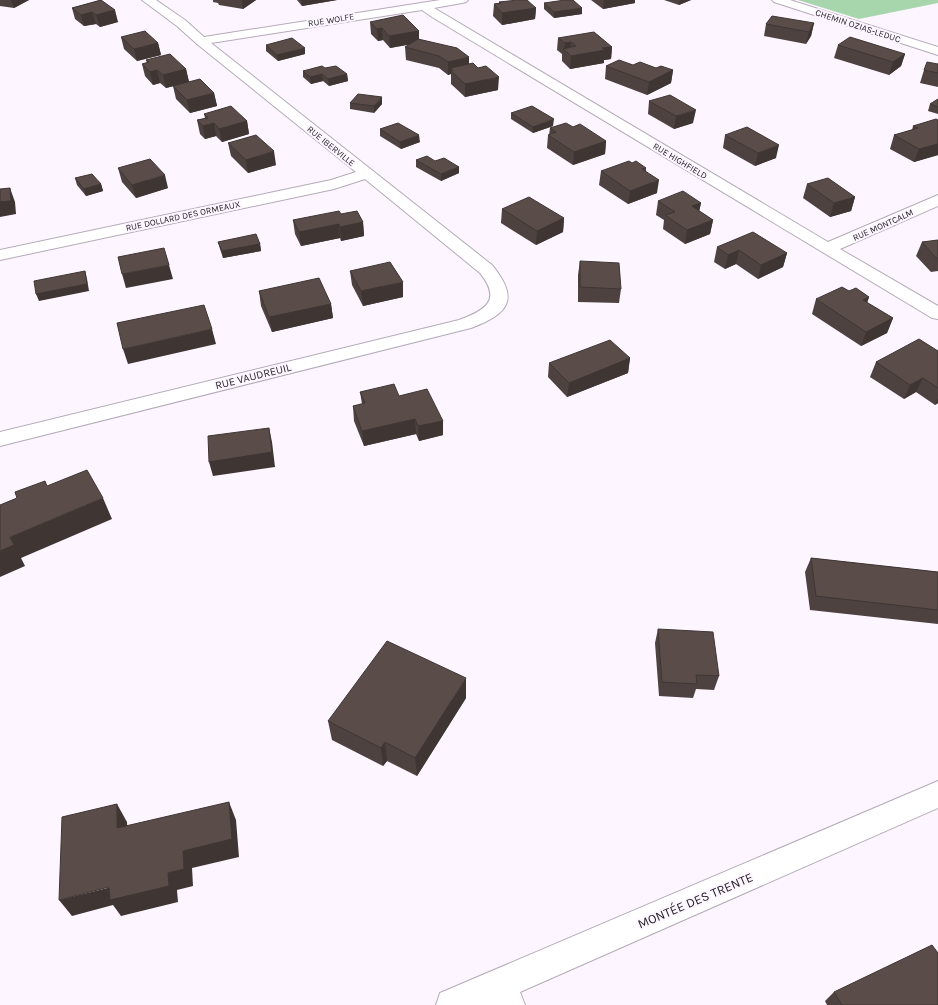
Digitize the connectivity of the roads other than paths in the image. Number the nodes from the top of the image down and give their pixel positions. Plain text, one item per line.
1 (148, 0) edge
2 (462, 0) edge
3 (778, 0) edge
4 (424, 6) junction
5 (201, 41) junction
6 (938, 51) edge
7 (366, 174) junction
8 (938, 200) edge
9 (828, 248) junction
10 (0, 255) edge
11 (498, 301) joint
12 (938, 314) edge
13 (0, 439) edge
14 (938, 794) edge
15 (504, 994) edge
16 (452, 1005) edge

1 - 5 street, RUE IBERVILLE
2 - 4 street, RUE WOLFE
3 - 6 street, CHEMIN OZIAS-LEDUC
4 - 5 street, RUE WOLFE
4 - 9 street, RUE HIGHFIELD
5 - 7 street, RUE IBERVILLE
7 - 10 street, RUE DOLLARD DES ORMEAUX
7 - 11 street, RUE IBERVILLE
8 - 9 street, RUE MONTCALM
9 - 12 street, RUE HIGHFIELD
11 - 13 street, RUE VAUDREUIL
14 - 15 street, MONTÉE DES TRENTE
15 - 16 street, MONTÉE DES TRENTE

